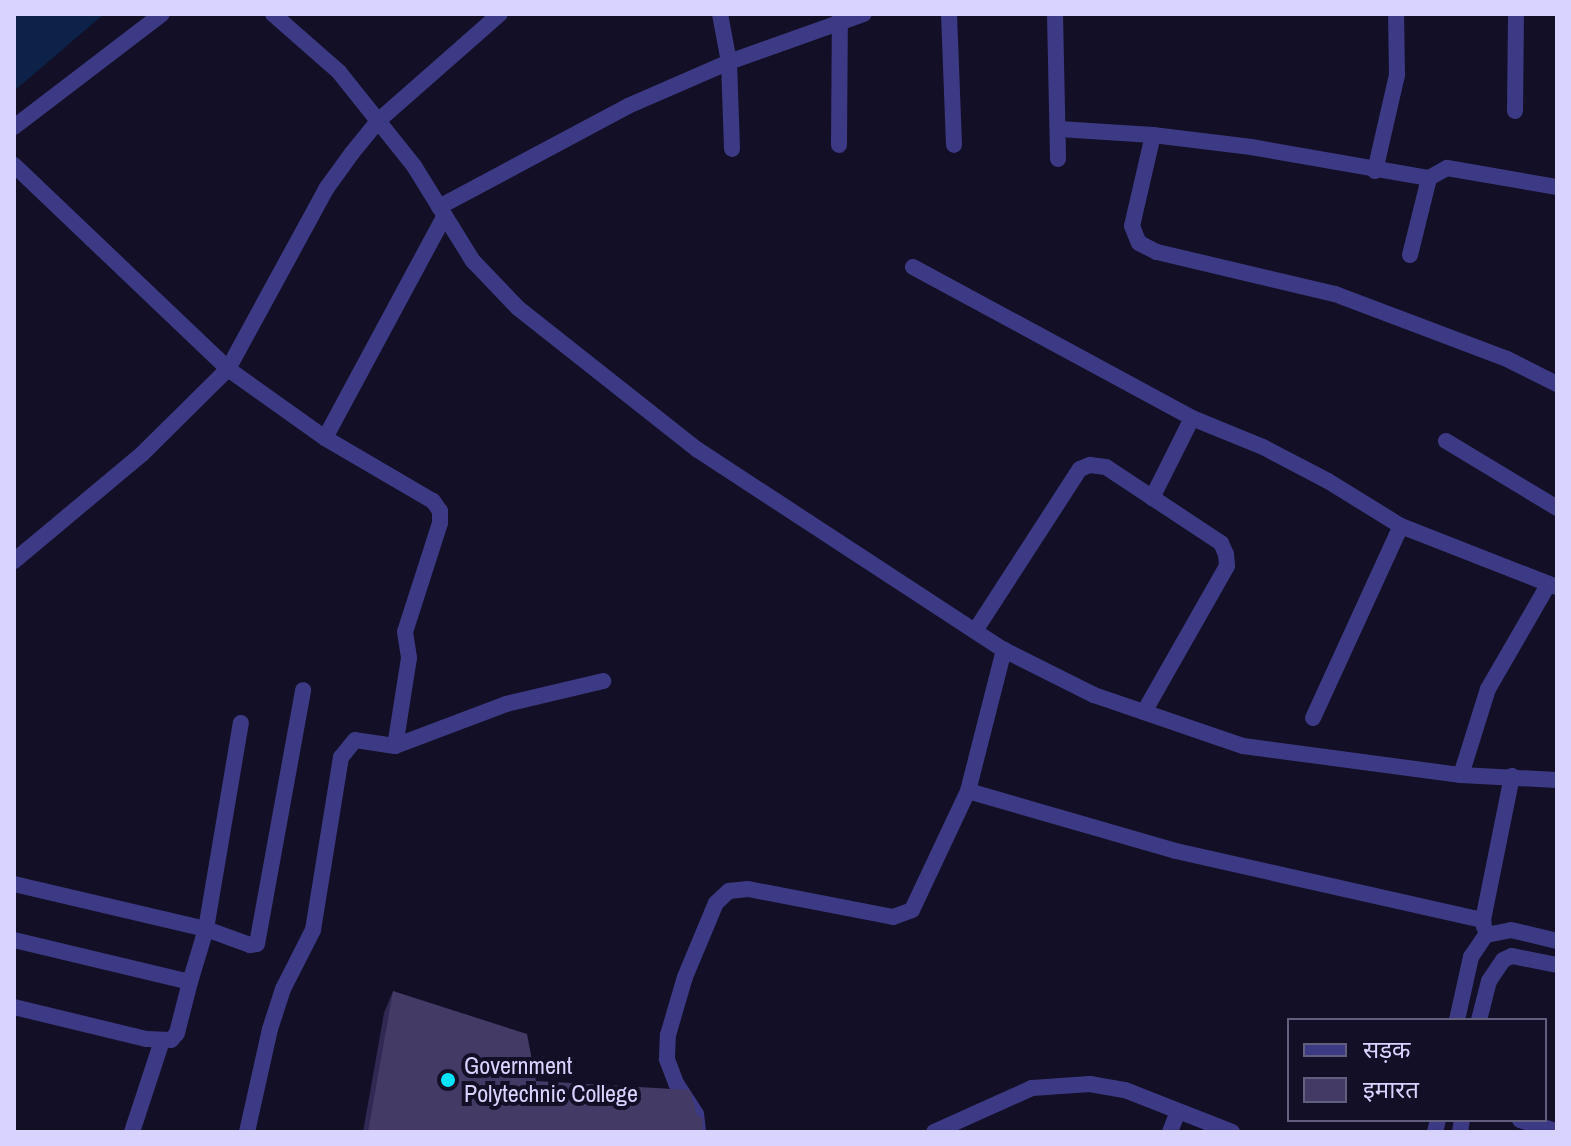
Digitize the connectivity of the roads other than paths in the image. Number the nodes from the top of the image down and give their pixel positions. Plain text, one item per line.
1 (162, 14) edge
2 (273, 14) edge
3 (500, 14) edge
4 (720, 14) edge
5 (864, 14) edge
6 (949, 14) edge
7 (1055, 14) edge
8 (1396, 14) edge
9 (1516, 14) edge
10 (840, 17) edge
11 (729, 62) junction
12 (1515, 111) dead end
13 (378, 121) junction
14 (14, 127) edge
15 (1059, 129) junction
16 (1153, 135) junction
17 (839, 145) dead end
18 (954, 145) dead end
19 (732, 149) dead end
20 (1058, 159) dead end
21 (14, 165) edge
22 (1375, 171) junction
23 (1429, 178) junction
24 (1557, 187) edge
25 (441, 212) junction
26 (1410, 255) dead end
27 (913, 267) dead end
28 (228, 369) junction
29 (1557, 384) edge
30 (1192, 418) junction
31 (325, 438) junction
32 (1446, 441) dead end
33 (1152, 498) junction
34 (1557, 508) edge
35 (1401, 526) junction
36 (14, 561) edge
37 (1552, 586) edge
38 (975, 631) junction
39 (1004, 650) junction
40 (603, 681) dead end
41 (303, 690) dead end
42 (1144, 712) junction
43 (1313, 718) dead end
44 (241, 723) dead end
45 (395, 746) junction
46 (1461, 775) junction
47 (1512, 776) junction
48 (1557, 780) edge
49 (968, 791) junction
50 (14, 884) edge
51 (1484, 927) junction
52 (206, 929) junction
53 (14, 940) edge
54 (1557, 941) edge
55 (1557, 965) edge
56 (190, 982) junction
57 (14, 1007) edge
58 (1457, 1018) edge
59 (1480, 1018) edge
60 (162, 1041) junction
61 (1178, 1111) junction
62 (1527, 1122) edge
63 (1557, 1131) edge
64 (132, 1132) edge
65 (247, 1132) edge
66 (698, 1132) edge
67 (934, 1132) edge
68 (1170, 1132) edge
69 (1232, 1132) edge

1 - 14 street
2 - 13 street
3 - 13 street
4 - 11 street
5 - 10 street
6 - 18 street
7 - 15 street
8 - 22 street
9 - 12 street
10 - 11 street
10 - 17 street
11 - 19 street
11 - 25 street
13 - 25 street
13 - 28 street
15 - 16 street
15 - 20 street
16 - 22 street
16 - 29 street
21 - 28 street
22 - 23 street
23 - 24 street
23 - 26 street
25 - 31 street
25 - 38 street
27 - 30 street
28 - 31 street
28 - 36 street
30 - 33 street
30 - 35 street
31 - 45 street
32 - 34 street
33 - 38 street
33 - 42 street
35 - 37 street
35 - 43 street
37 - 46 street
38 - 39 street
39 - 42 street
39 - 49 street
40 - 45 street
41 - 52 street
42 - 46 street
44 - 52 street
45 - 65 street
46 - 47 street
47 - 48 street
47 - 51 street
49 - 51 street
49 - 66 street
50 - 52 street
51 - 54 street
51 - 58 street
52 - 56 street
53 - 56 street
55 - 59 street
56 - 60 street
57 - 60 street
60 - 64 street
61 - 67 street
61 - 68 street
61 - 69 street
62 - 63 street

